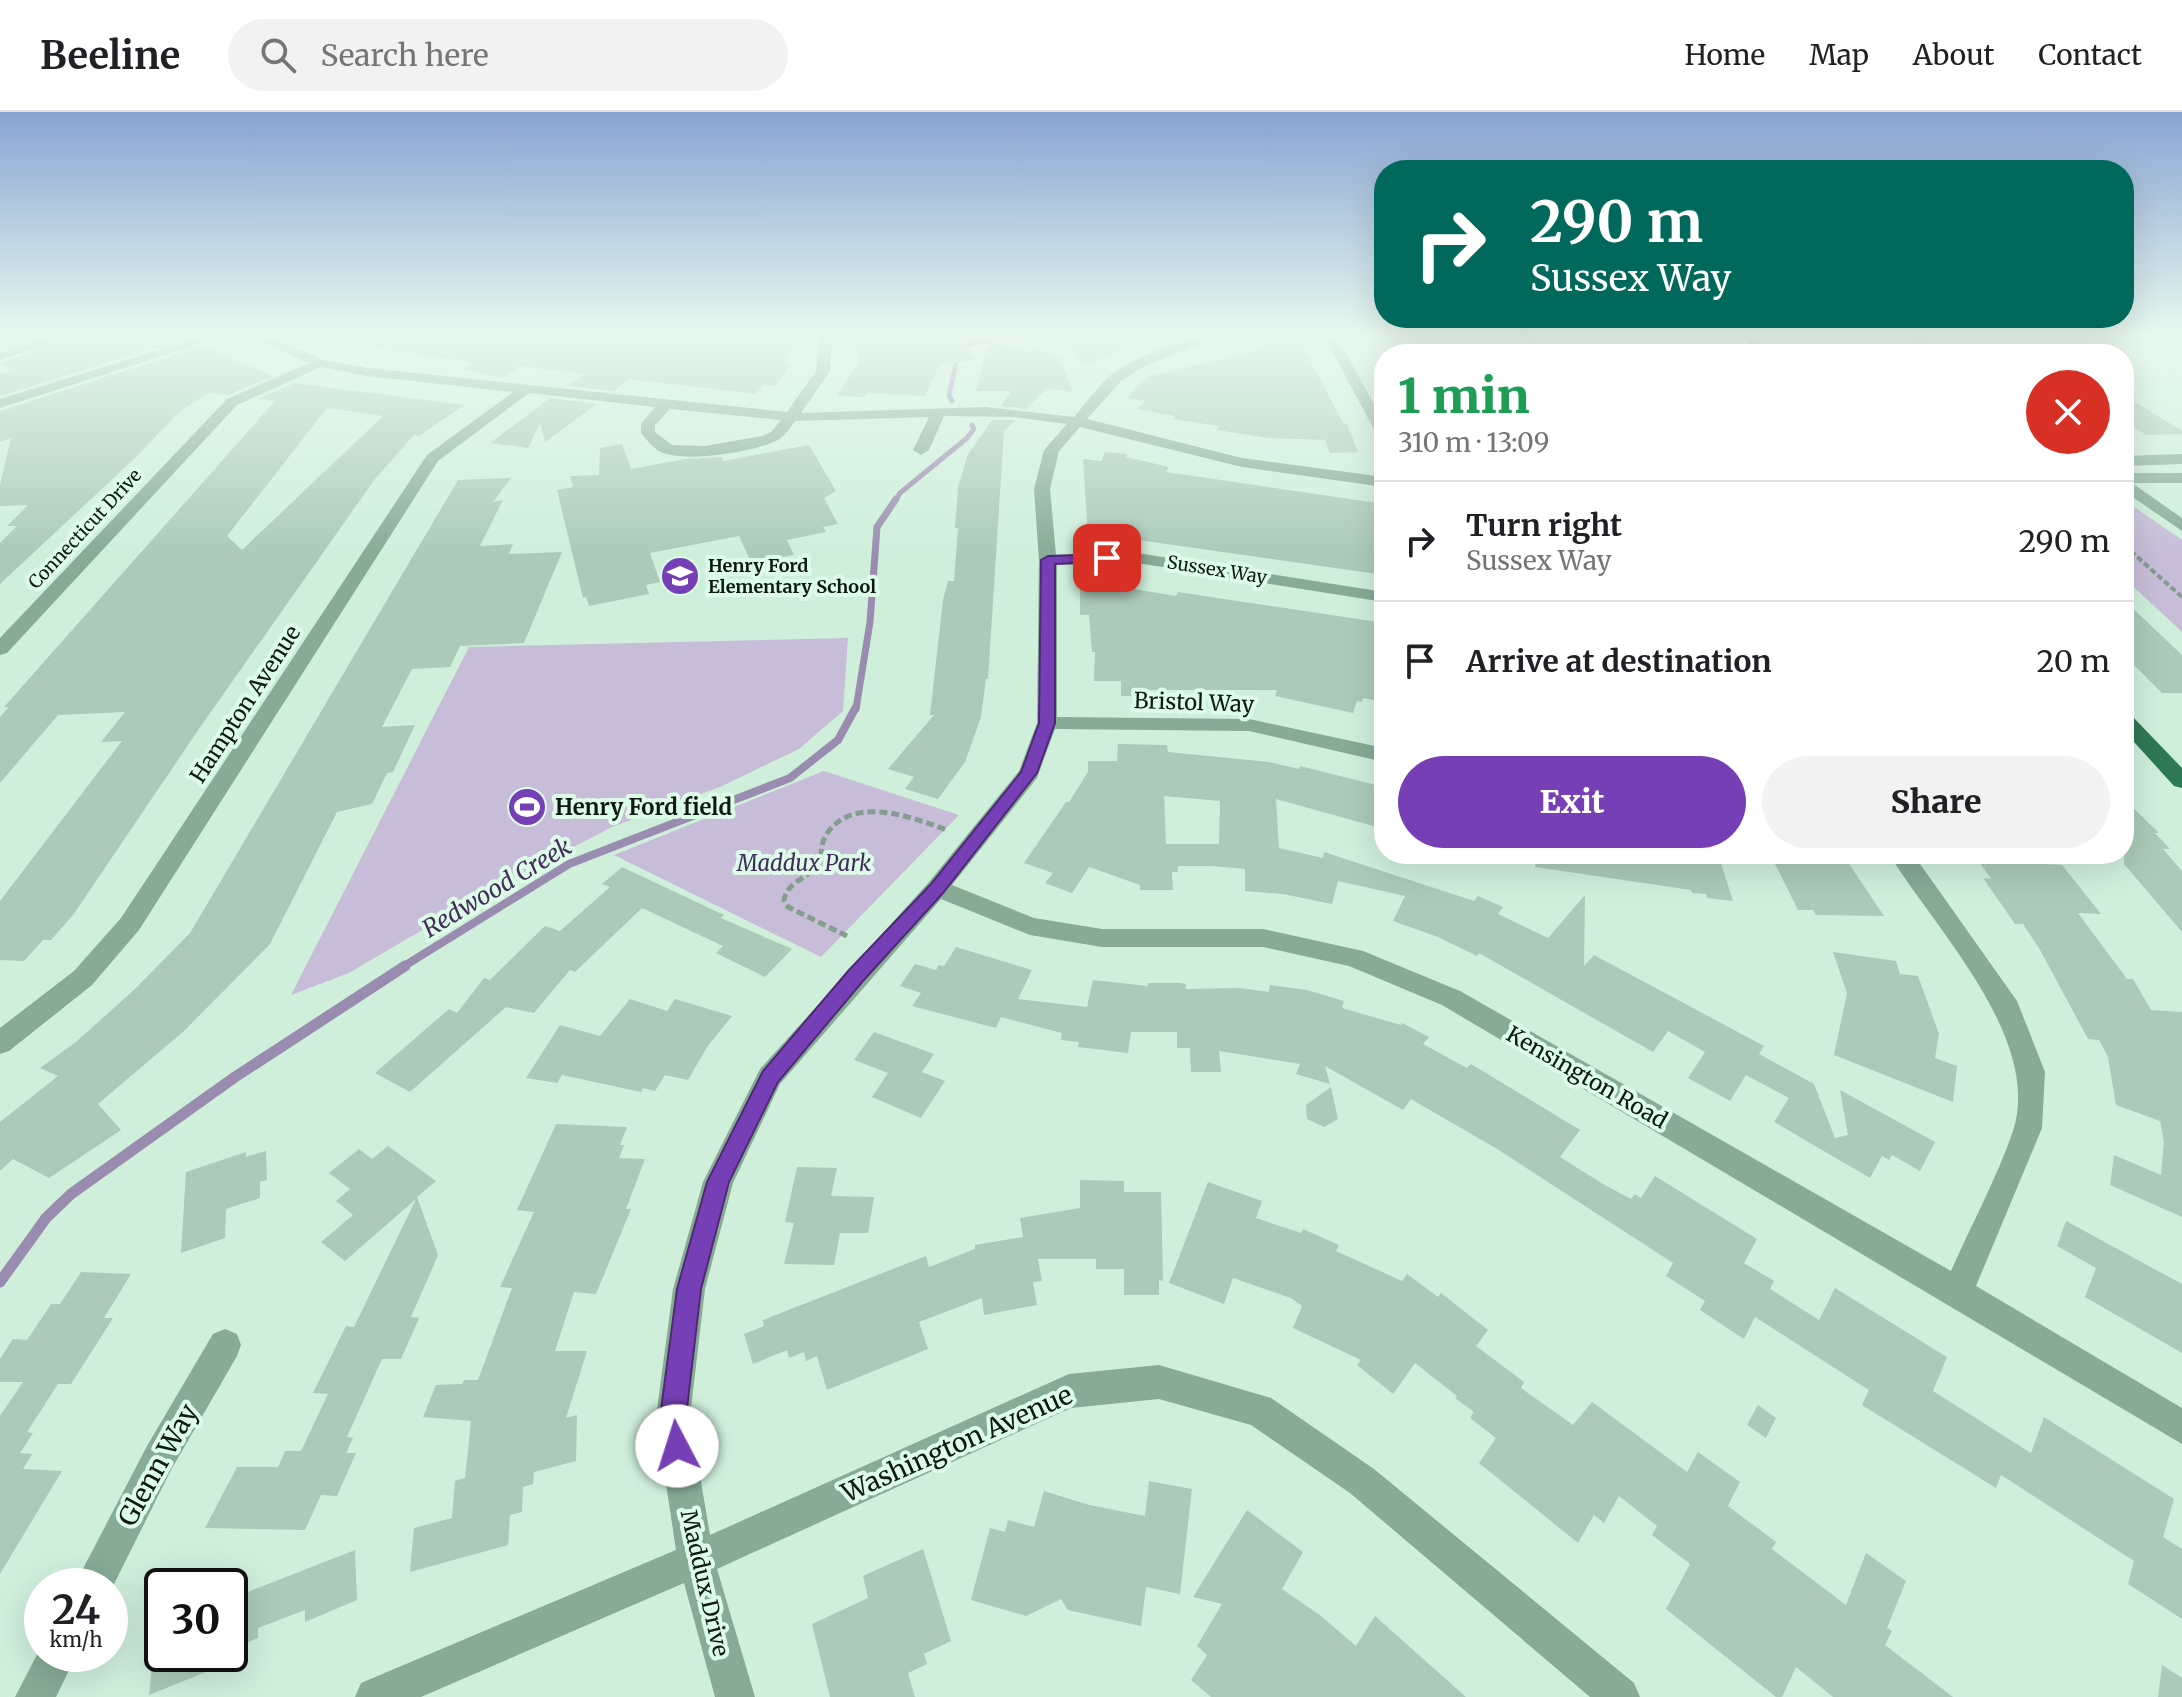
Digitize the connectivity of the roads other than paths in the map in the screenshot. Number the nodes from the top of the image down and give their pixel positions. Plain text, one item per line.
1 (226, 408) edge
2 (499, 408) edge
3 (662, 408) edge
4 (704, 408) edge
5 (797, 408) edge
6 (1090, 408) edge
7 (938, 414) junction
8 (789, 417) junction
9 (1079, 420) junction
10 (921, 450) dead end
11 (2182, 459) edge
12 (2134, 461) edge
13 (2182, 478) edge
14 (2134, 480) edge
15 (1374, 481) edge
16 (2134, 489) edge
17 (2182, 526) edge
18 (1048, 560) junction
19 (1374, 595) edge
20 (0, 649) edge
21 (1047, 723) junction
22 (2134, 730) edge
23 (1374, 753) edge
24 (2182, 781) edge
25 (1908, 864) edge
26 (937, 888) junction
27 (0, 1043) edge
28 (1958, 1292) junction
29 (225, 1345) dead end
30 (2182, 1427) edge
31 (695, 1557) junction
32 (102, 1568) edge
33 (48, 1672) edge
34 (35, 1697) edge
35 (375, 1697) edge
36 (735, 1697) edge
37 (1620, 1697) edge

1 - 20 street, Connecticut Drive
2 - 27 street, Hampton Avenue
3 - 8 street
4 - 8 street
5 - 8 street
6 - 9 street, Maddux Drive
7 - 8 street
7 - 9 street
7 - 10 street
9 - 15 street
9 - 18 street, Maddux Drive
11 - 12 street
13 - 14 street
16 - 17 street
18 - 19 street, Sussex Way
18 - 21 street, Maddux Drive
21 - 23 street, Bristol Way
21 - 26 street, Maddux Drive
22 - 24 main road
25 - 28 street
26 - 28 street, Kensington Road
26 - 31 street, Maddux Drive
28 - 30 street, Kensington Road
29 - 32 street, Glenn Way
31 - 35 street, Washington Avenue
31 - 36 street, Maddux Drive
31 - 37 street, Washington Avenue
33 - 34 street

